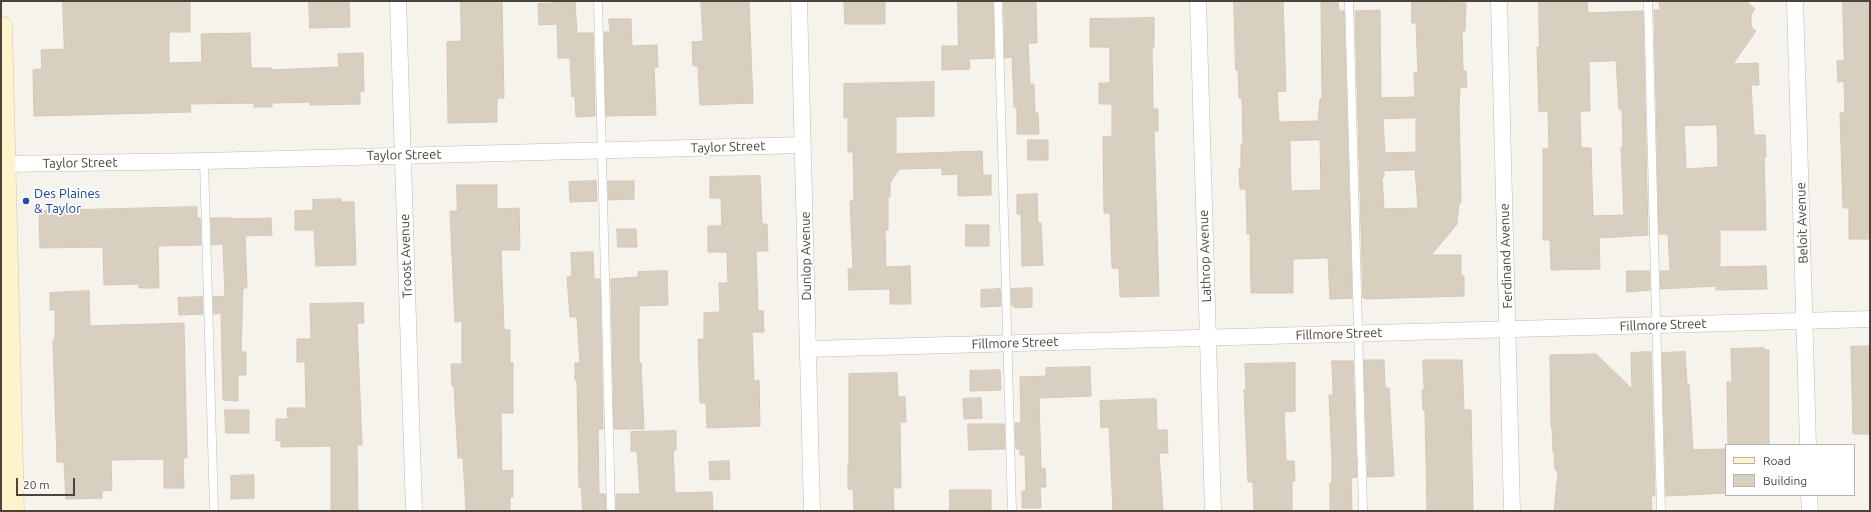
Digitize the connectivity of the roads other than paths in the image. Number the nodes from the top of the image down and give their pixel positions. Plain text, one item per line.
1 (398, 1) edge
2 (598, 1) edge
3 (799, 1) edge
4 (998, 1) edge
5 (1198, 1) edge
6 (1349, 1) edge
7 (1499, 1) edge
8 (1648, 1) edge
9 (1795, 1) edge
10 (1, 27) edge
11 (803, 145) junction
12 (602, 151) junction
13 (402, 155) junction
14 (204, 161) junction
15 (5, 164) junction
16 (4, 292) edge
17 (1870, 319) edge
18 (1804, 321) junction
19 (1656, 325) junction
20 (1508, 329) junction
21 (1358, 333) junction
22 (1208, 338) junction
23 (1007, 343) junction
24 (808, 349) junction
25 (6, 434) edge
26 (1808, 444) edge
27 (1809, 496) edge
28 (13, 511) edge
29 (214, 511) edge
30 (414, 511) edge
31 (611, 511) edge
32 (812, 511) edge
33 (1012, 511) edge
34 (1213, 511) edge
35 (1364, 511) edge
36 (1512, 511) edge
37 (1661, 511) edge
38 (1810, 511) edge

1 - 13 street, Troost Avenue
2 - 12 lane
3 - 11 street, Dunlop Avenue
4 - 23 lane
5 - 22 street, Lathrop Avenue
6 - 21 lane
7 - 20 street, Ferdinand Avenue
8 - 19 lane
9 - 18 street, Beloit Avenue
10 - 15 main road
11 - 12 street, Taylor Street
11 - 24 street, Dunlop Avenue
12 - 13 street, Taylor Street
12 - 31 lane
13 - 14 street, Taylor Street
13 - 30 street, Troost Avenue
14 - 15 street, Taylor Street
14 - 29 lane
15 - 16 main road
16 - 25 main road
17 - 18 street, Fillmore Street
18 - 19 street, Fillmore Street
18 - 26 street, Beloit Avenue
19 - 20 street, Fillmore Street
19 - 37 lane
20 - 21 street, Fillmore Street
20 - 36 street, Ferdinand Avenue
21 - 22 street, Fillmore Street
21 - 35 lane
22 - 23 street, Fillmore Street
22 - 34 street, Lathrop Avenue
23 - 24 street, Fillmore Street
23 - 33 lane
24 - 32 street, Dunlop Avenue
25 - 28 main road
27 - 38 street

